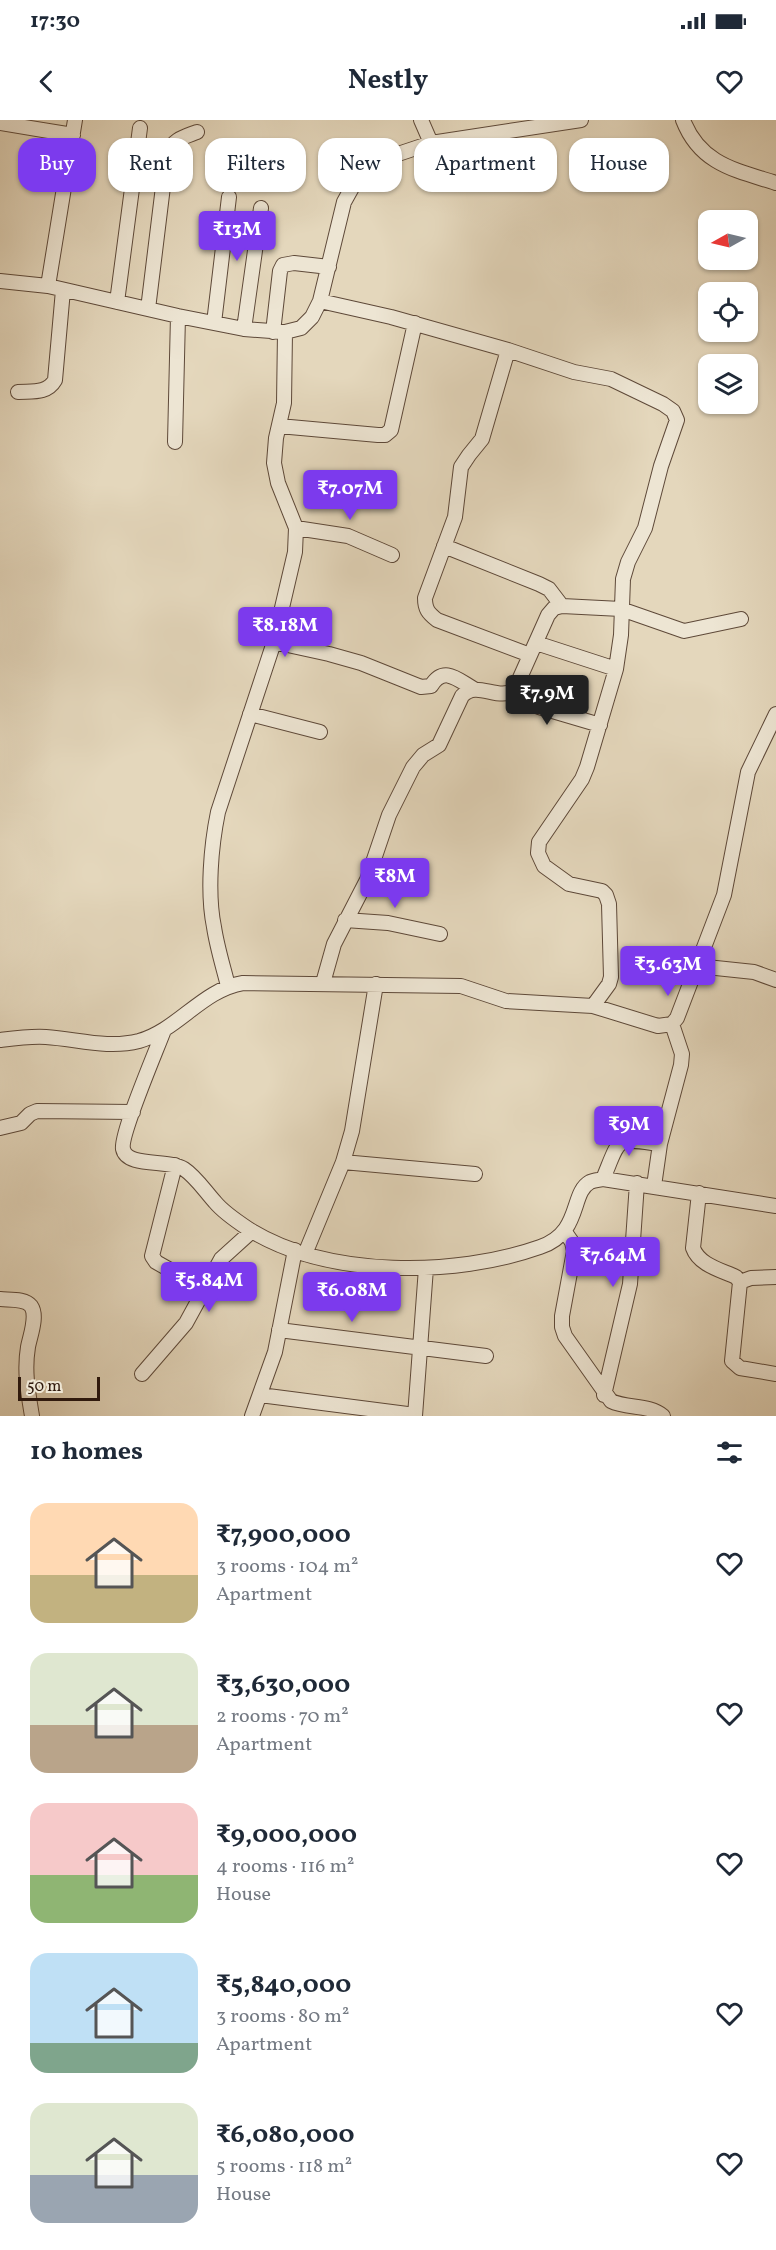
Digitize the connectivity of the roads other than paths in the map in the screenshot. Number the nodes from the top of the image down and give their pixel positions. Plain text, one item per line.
1 (75, 120) edge
2 (421, 120) edge
3 (581, 120) edge
4 (683, 120) edge
5 (0, 123) edge
6 (140, 128) dead end
7 (197, 132) dead end
8 (73, 135) junction
9 (429, 138) edge
10 (464, 138) edge
11 (414, 149) edge
12 (776, 183) edge
13 (229, 197) dead end
14 (261, 208) dead end
15 (328, 267) junction
16 (0, 280) edge
17 (48, 286) junction
18 (63, 290) junction
19 (320, 301) junction
20 (117, 302) junction
21 (148, 309) junction
22 (178, 316) junction
23 (214, 323) junction
24 (415, 323) junction
25 (244, 329) junction
26 (279, 332) junction
27 (507, 350) junction
28 (18, 392) dead end
29 (279, 426) junction
30 (175, 442) dead end
31 (296, 528) junction
32 (444, 546) junction
33 (392, 555) dead end
34 (562, 606) junction
35 (621, 609) junction
36 (741, 619) dead end
37 (274, 642) junction
38 (533, 649) junction
39 (616, 669) junction
40 (474, 689) junction
41 (510, 693) junction
42 (250, 714) junction
43 (776, 714) edge
44 (600, 725) junction
45 (320, 732) dead end
46 (345, 920) junction
47 (440, 934) dead end
48 (697, 966) junction
49 (776, 980) edge
50 (323, 983) junction
51 (376, 984) junction
52 (228, 986) junction
53 (593, 1006) junction
54 (672, 1024) junction
55 (164, 1030) junction
56 (0, 1040) edge
57 (133, 1112) junction
58 (0, 1128) edge
59 (660, 1144) junction
60 (343, 1162) junction
61 (176, 1165) junction
62 (475, 1174) dead end
63 (603, 1179) junction
64 (637, 1183) junction
65 (654, 1186) junction
66 (699, 1193) junction
67 (776, 1206) edge
68 (252, 1231) junction
69 (565, 1232) junction
70 (300, 1252) junction
71 (426, 1268) junction
72 (776, 1277) edge
73 (740, 1282) junction
74 (204, 1289) junction
75 (0, 1299) edge
76 (279, 1330) junction
77 (420, 1347) junction
78 (486, 1356) dead end
79 (142, 1374) dead end
80 (776, 1374) edge
81 (260, 1395) junction
82 (604, 1395) junction
83 (415, 1415) edge
84 (32, 1416) edge
85 (252, 1416) edge
86 (663, 1416) edge

1 - 8 street
2 - 9 street
3 - 10 street
4 - 12 street
5 - 8 street
6 - 20 street
7 - 21 street
8 - 17 street
11 - 15 street
13 - 23 street
14 - 25 street
15 - 19 street
15 - 26 street
16 - 17 street
17 - 18 street
18 - 20 street
18 - 28 street
19 - 24 street
19 - 26 street
20 - 21 street
21 - 22 street
22 - 23 street
22 - 30 street
23 - 25 street
24 - 27 street
24 - 29 street
25 - 26 street
26 - 29 street
27 - 32 street
27 - 35 street
29 - 31 street
31 - 33 street
31 - 37 street
32 - 34 street
32 - 38 street
34 - 35 street
34 - 38 street
35 - 36 street
35 - 39 street
37 - 40 street
37 - 42 street
38 - 39 street
38 - 41 street
39 - 44 street
40 - 41 street
40 - 46 street
41 - 44 street
42 - 45 street
42 - 52 street
43 - 48 street
44 - 53 street
46 - 47 street
46 - 50 street
48 - 49 street
48 - 54 street
50 - 51 street
50 - 52 street
51 - 53 street
51 - 60 street
52 - 55 street
53 - 54 street
54 - 59 street
55 - 56 street
55 - 57 street
57 - 58 street
57 - 61 street
59 - 63 street
59 - 65 street
60 - 62 street
60 - 70 street
61 - 68 street
61 - 74 street
63 - 64 street
63 - 69 street
64 - 65 street
64 - 82 street
65 - 66 street
66 - 67 street
66 - 73 street
68 - 70 street
68 - 74 street
69 - 71 street
69 - 82 street
70 - 71 street
70 - 76 street
71 - 77 street
72 - 73 street
73 - 80 street
74 - 79 street
75 - 84 street
76 - 77 street
76 - 81 street
77 - 78 street
77 - 83 street
81 - 83 street
81 - 85 street
82 - 86 street

